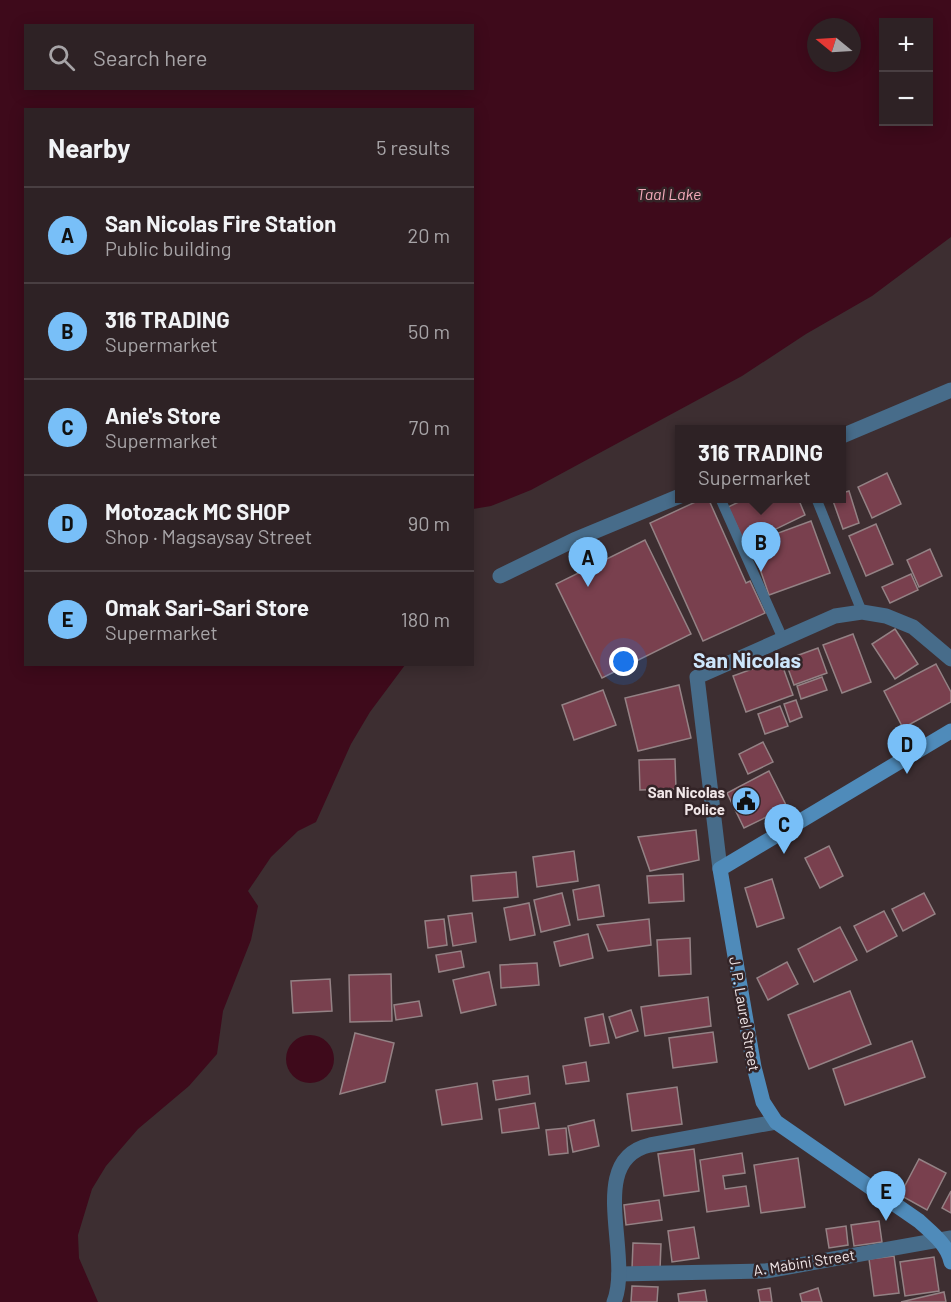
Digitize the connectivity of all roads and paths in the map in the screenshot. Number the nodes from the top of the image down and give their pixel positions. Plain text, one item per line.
1 (951, 390) edge
2 (846, 434) edge
3 (675, 498) edge
4 (722, 503) edge
5 (818, 503) edge
6 (500, 576) dead end
7 (862, 612) junction
8 (783, 639) junction
9 (951, 659) edge
10 (951, 731) edge
11 (720, 869) junction
12 (776, 1122) junction
13 (945, 1239) edge
14 (951, 1262) edge
15 (619, 1274) junction
16 (615, 1302) edge

1 - 2 street
3 - 6 street
4 - 8 lane
5 - 7 lane
7 - 8 street
7 - 9 street
8 - 11 street, J. P. Laurel Street
10 - 11 main road
11 - 12 main road, J. P. Laurel Street
12 - 13 main road, J. P. Laurel Street
12 - 15 street
13 - 14 main road, J. P. Laurel Street
13 - 15 street, A. Mabini Street
15 - 16 street

